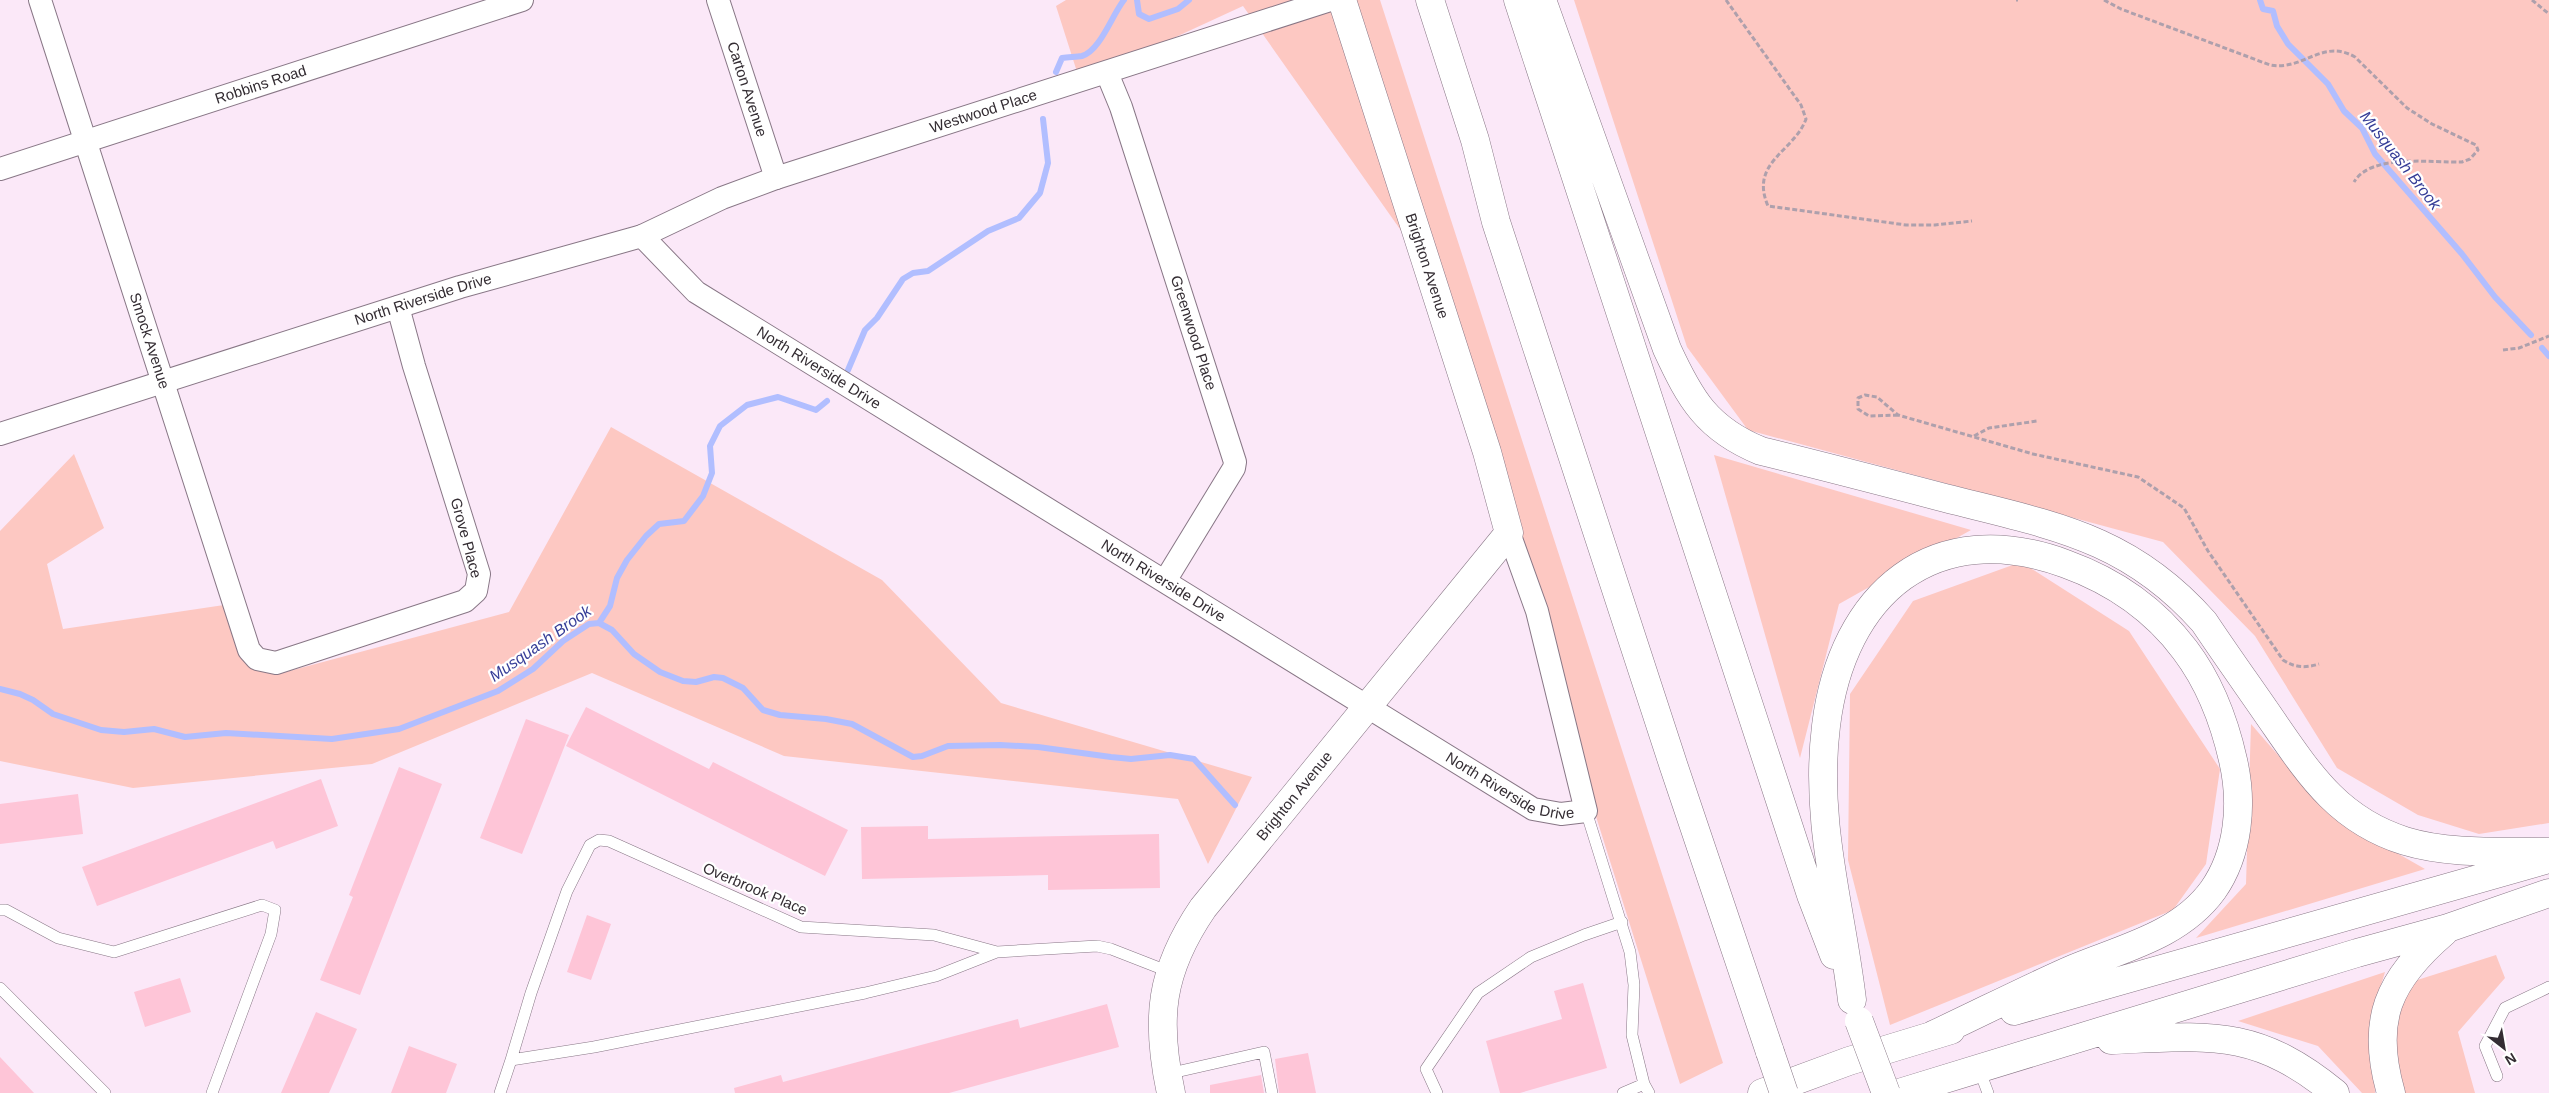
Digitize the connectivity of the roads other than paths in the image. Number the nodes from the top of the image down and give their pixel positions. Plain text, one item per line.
1 (40, 0) edge
2 (522, 0) edge
3 (718, 0) edge
4 (1330, 0) edge
5 (1342, 0) edge
6 (1430, 0) edge
7 (1518, 0) edge
8 (1542, 0) edge
9 (1107, 73) junction
10 (86, 141) junction
11 (0, 169) edge
12 (776, 178) junction
13 (642, 236) junction
14 (398, 307) junction
15 (162, 382) junction
16 (0, 434) edge
17 (1509, 533) junction
18 (1165, 581) junction
19 (276, 662) joint
20 (1368, 705) junction
21 (1586, 811) junction
22 (2549, 852) edge
23 (2549, 859) edge
24 (2549, 893) edge
25 (0, 910) edge
26 (1622, 922) junction
27 (2448, 928) junction
28 (997, 952) junction
29 (1170, 972) junction
30 (2549, 987) edge
31 (0, 988) edge
32 (1856, 1011) junction
33 (1934, 1035) junction
34 (2069, 1042) junction
35 (512, 1060) junction
36 (2496, 1076) dead end
37 (1984, 1081) edge
38 (1169, 1084) edge
39 (1646, 1088) edge
40 (105, 1093) edge
41 (212, 1093) edge
42 (500, 1093) edge
43 (1272, 1093) edge
44 (1437, 1093) edge
45 (1623, 1093) edge
46 (1762, 1093) edge
47 (1784, 1093) edge
48 (1886, 1093) edge
49 (1899, 1093) edge
50 (2335, 1093) edge
51 (2391, 1093) edge

1 - 10 street, Smock Avenue
2 - 10 street, Robbins Road
3 - 12 street, Carton Avenue
4 - 9 street, Westwood Place
5 - 17 main road, Brighton Avenue
6 - 47 main road, bridge
7 - 32 main road
8 - 22 main road
9 - 12 street, Westwood Place
9 - 18 street, Greenwood Place
10 - 11 street, Robbins Road
10 - 15 street, Smock Avenue
12 - 13 street, Westwood Place
13 - 14 street, North Riverside Drive
13 - 18 street, North Riverside Drive
14 - 15 street, North Riverside Drive
14 - 19 street, Grove Place
15 - 16 street, North Riverside Drive
15 - 19 street, Smock Avenue
17 - 20 main road, Brighton Avenue
17 - 21 street, Brighton Avenue
18 - 20 street, North Riverside Drive
20 - 21 street, North Riverside Drive
20 - 29 main road, Brighton Avenue
21 - 26 lane
23 - 33 main road
24 - 27 main road
25 - 41 lane
26 - 39 lane
26 - 44 lane
27 - 34 main road
27 - 51 main road
28 - 29 lane, Overbrook Place
28 - 35 lane
28 - 35 lane, Overbrook Place
29 - 38 main road, Brighton Avenue
30 - 36 lane
31 - 40 lane
32 - 33 main road
32 - 48 main road, bridge
33 - 46 main road
34 - 37 main road
34 - 50 main road
35 - 42 lane
37 - 49 main road
38 - 43 lane
39 - 45 lane

